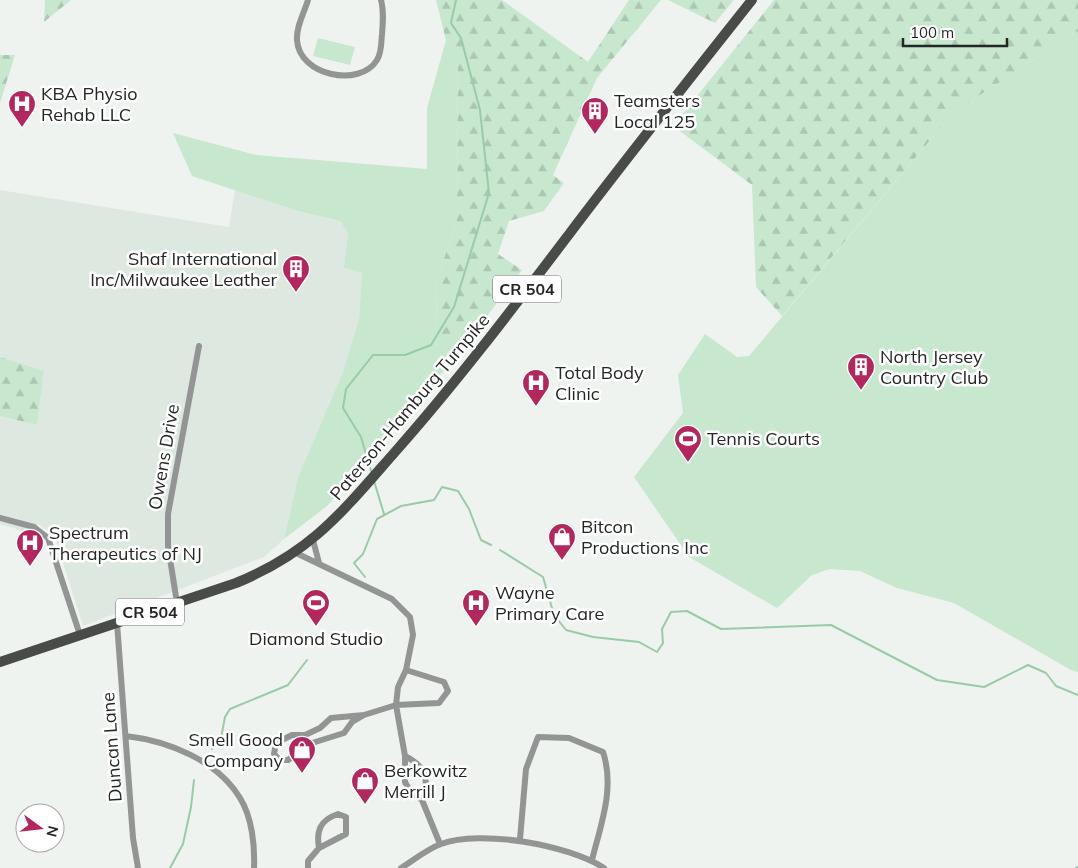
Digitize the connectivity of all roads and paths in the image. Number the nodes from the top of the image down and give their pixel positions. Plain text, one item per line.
1 (308, 0) edge
2 (381, 0) edge
3 (752, 0) edge
4 (199, 346) dead end
5 (0, 518) edge
6 (312, 540) junction
7 (296, 553) junction
8 (319, 563) junction
9 (177, 603) junction
10 (118, 623) junction
11 (80, 635) junction
12 (0, 662) edge
13 (406, 670) junction
14 (396, 705) junction
15 (364, 715) junction
16 (312, 732) junction
17 (126, 736) junction
18 (316, 741) junction
19 (405, 756) junction
20 (422, 800) junction
21 (520, 839) junction
22 (440, 844) junction
23 (319, 848) junction
24 (592, 860) junction
25 (138, 868) edge
26 (254, 868) edge
27 (308, 868) edge
28 (401, 868) edge
29 (604, 868) edge

1 - 2 street
3 - 6 main road, Paterson-Hamburg Turnpike / CR 504
4 - 9 street, Owens Drive
5 - 11 street
6 - 7 main road, Paterson-Hamburg Turnpike / CR 504
6 - 8 street
7 - 8 street
7 - 9 main road, Paterson-Hamburg Turnpike / CR 504
8 - 13 street
9 - 10 main road, Paterson-Hamburg Turnpike / CR 504
10 - 11 main road, Paterson-Hamburg Turnpike / CR 504
10 - 17 street, Duncan Lane
11 - 12 main road, Paterson-Hamburg Turnpike / CR 504
13 - 14 street
13 - 14 street
14 - 15 street
14 - 19 street
15 - 16 street
15 - 18 street
16 - 18 street
16 - 18 street
17 - 25 street, Duncan Lane
17 - 26 street
19 - 20 street
19 - 20 street
20 - 22 street
21 - 22 street
21 - 24 street
21 - 24 street
22 - 28 street
23 - 23 street
23 - 27 street
24 - 29 street

